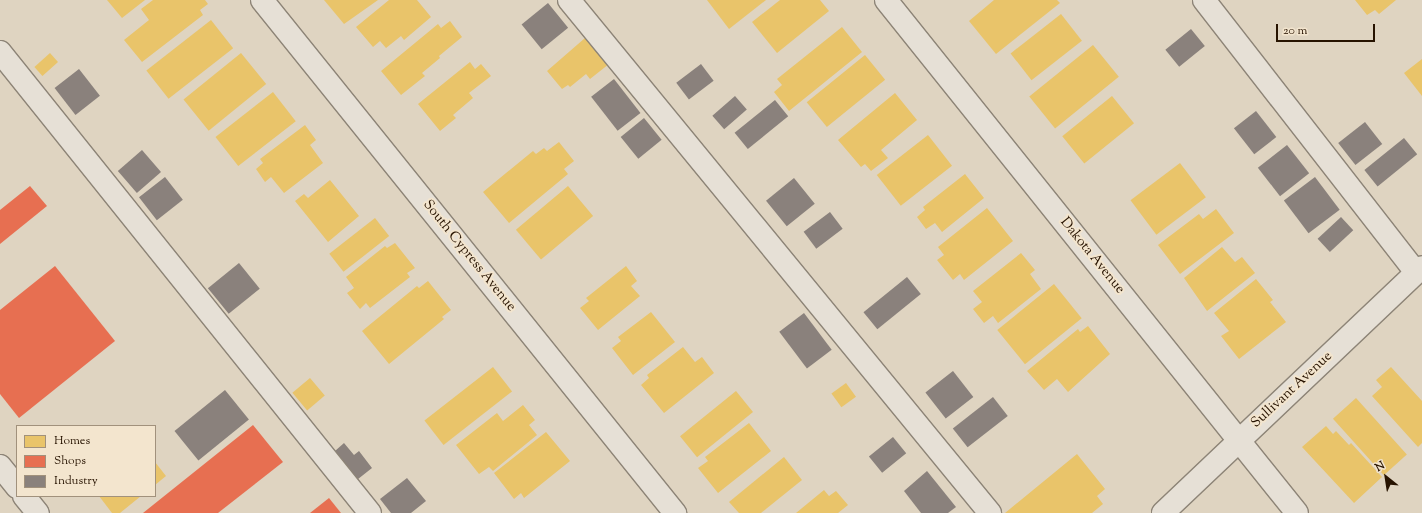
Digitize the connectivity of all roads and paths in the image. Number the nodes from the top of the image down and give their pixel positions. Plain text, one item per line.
1 (262, 0) edge
2 (569, 0) edge
3 (886, 0) edge
4 (1204, 0) edge
5 (0, 52) edge
6 (1419, 270) edge
7 (1240, 440) junction
8 (0, 466) edge
9 (16, 486) edge
10 (25, 497) edge
11 (38, 513) edge
12 (370, 513) edge
13 (675, 513) edge
14 (990, 513) edge
15 (1163, 513) edge
16 (1297, 513) edge

1 - 13 street, South Cypress Avenue
2 - 14 street
3 - 7 street, Dakota Avenue
4 - 6 street
5 - 12 street
6 - 7 street, Sullivant Avenue
7 - 15 street, Sullivant Avenue
7 - 16 street, Dakota Avenue
8 - 9 street
10 - 11 street

